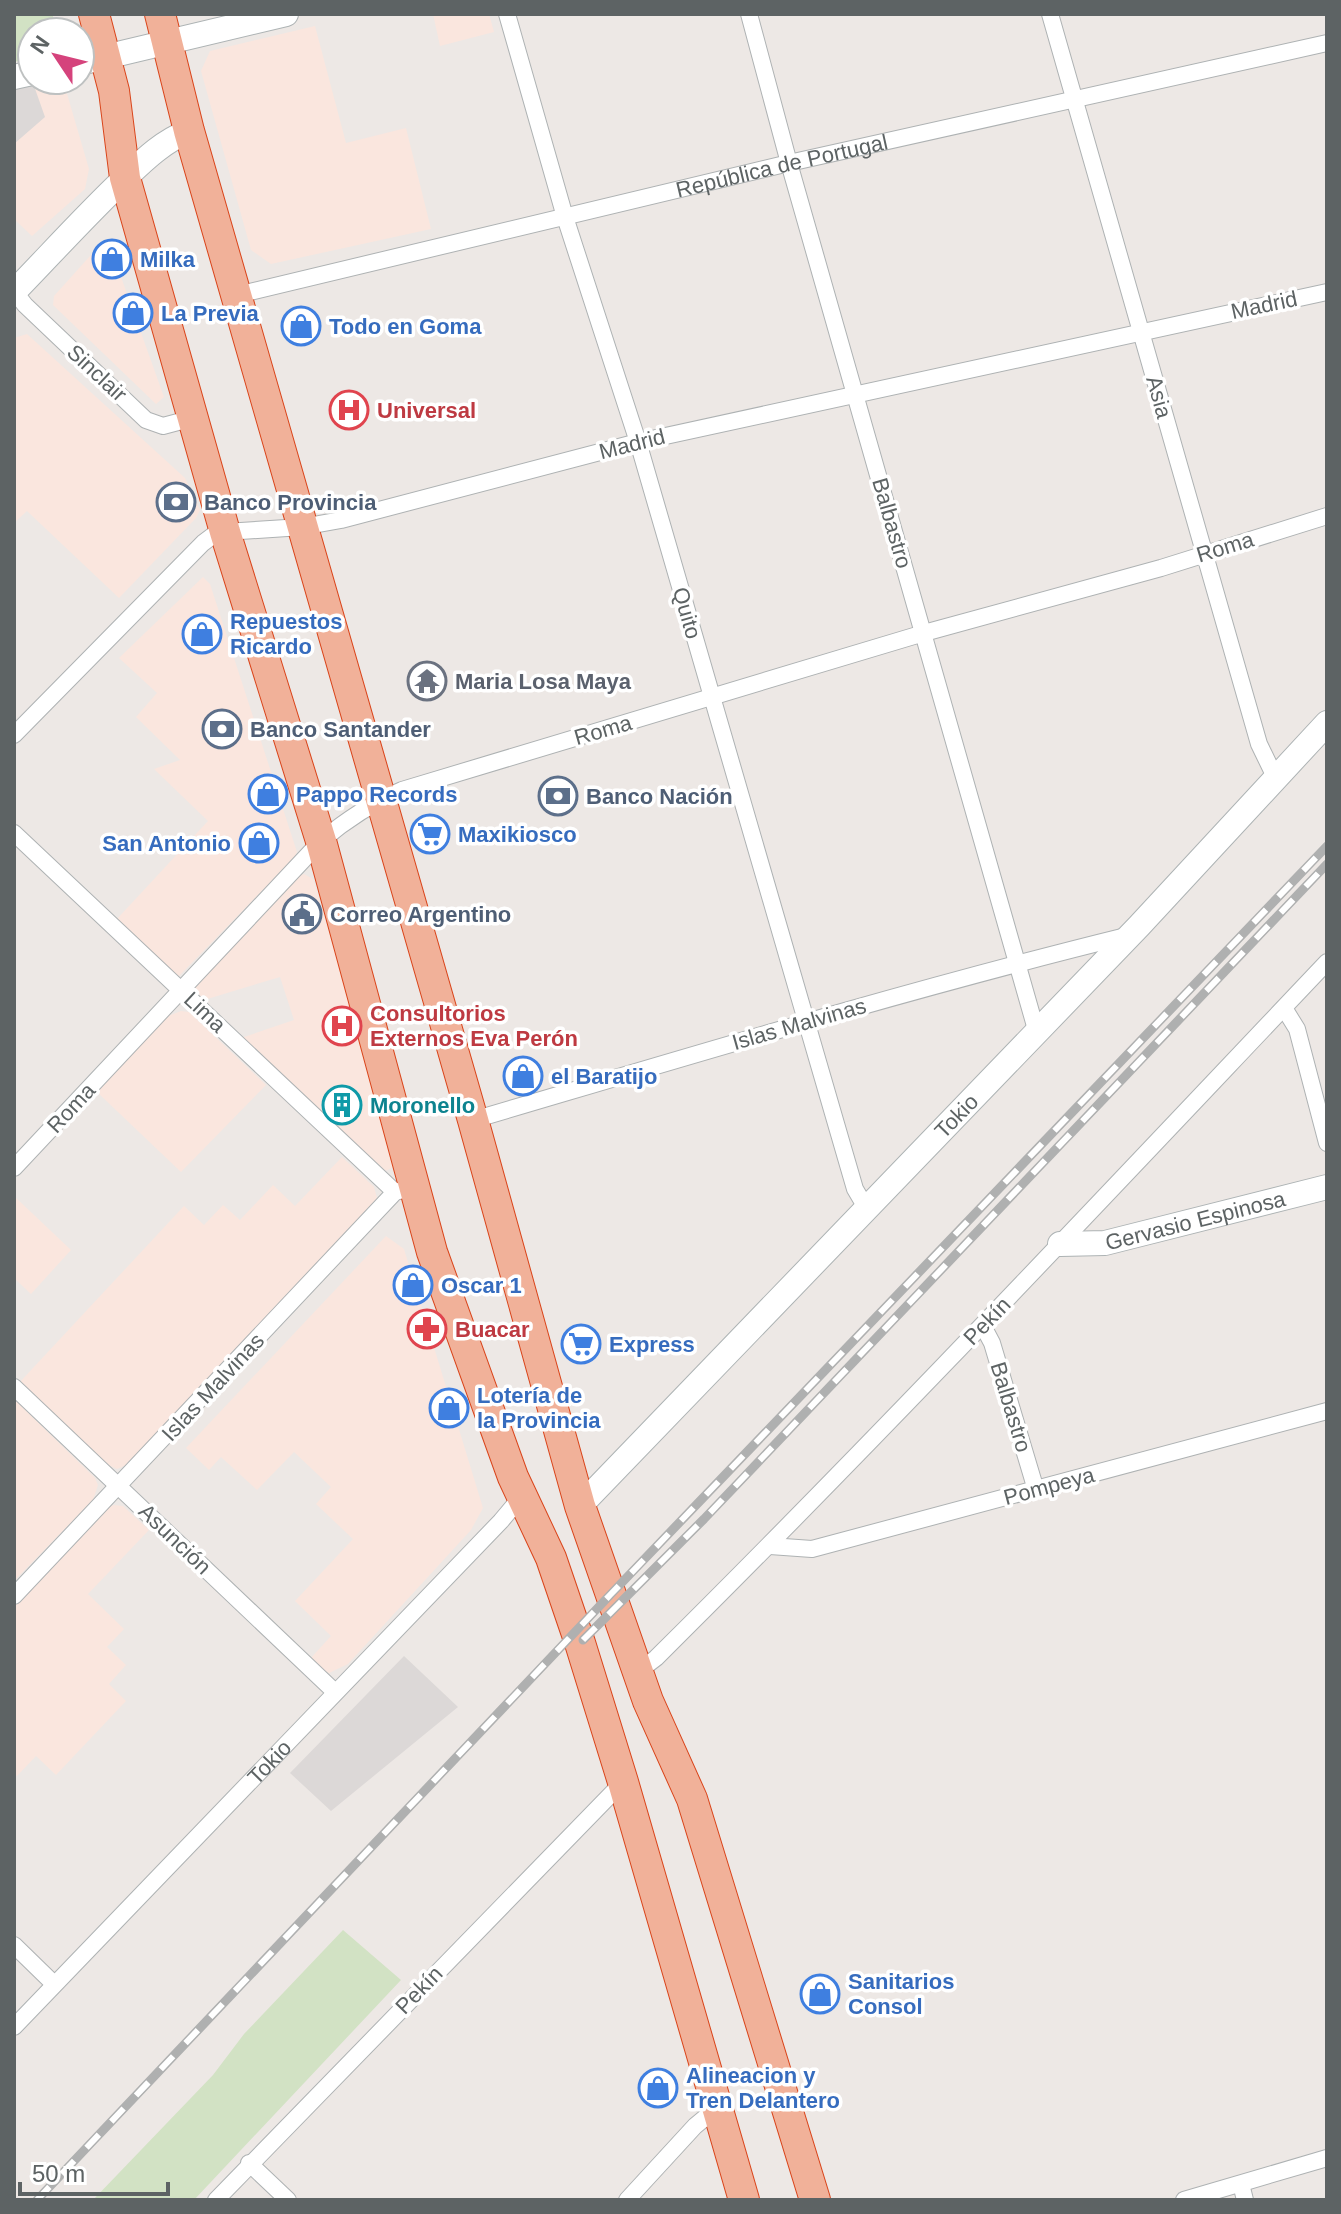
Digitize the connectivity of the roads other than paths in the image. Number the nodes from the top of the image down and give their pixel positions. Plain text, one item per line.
1 (286, 14) edge
2 (507, 14) edge
3 (749, 14) edge
4 (1050, 14) edge
5 (164, 28) edge
6 (1327, 43) edge
7 (96, 59) edge
8 (96, 64) edge
9 (1073, 98) junction
10 (189, 131) junction
11 (789, 163) junction
12 (125, 178) junction
13 (565, 217) junction
14 (14, 291) edge
15 (1327, 292) edge
16 (237, 295) junction
17 (1141, 332) junction
18 (854, 394) junction
19 (193, 418) junction
20 (638, 442) junction
21 (1327, 516) edge
22 (302, 527) junction
23 (225, 532) junction
24 (1204, 553) junction
25 (924, 633) junction
26 (712, 698) junction
27 (1327, 723) edge
28 (14, 735) edge
29 (1275, 777) junction
30 (380, 799) junction
31 (14, 833) edge
32 (321, 841) junction
33 (1128, 936) junction
34 (1327, 962) edge
35 (1017, 963) junction
36 (181, 990) junction
37 (1284, 1008) junction
38 (806, 1022) junction
39 (1037, 1033) junction
40 (473, 1120) junction
41 (1327, 1143) edge
42 (14, 1168) edge
43 (1327, 1187) edge
44 (406, 1190) junction
45 (868, 1211) junction
46 (1060, 1244) junction
47 (983, 1326) junction
48 (14, 1387) edge
49 (1327, 1411) edge
50 (120, 1487) junction
51 (1036, 1490) junction
52 (522, 1496) junction
53 (580, 1506) junction
54 (770, 1546) junction
55 (14, 1596) edge
56 (639, 1671) junction
57 (335, 1692) junction
58 (623, 1782) junction
59 (14, 1945) edge
60 (54, 1984) junction
61 (14, 2027) edge
62 (718, 2107) junction
63 (1327, 2158) edge
64 (249, 2163) junction
65 (1243, 2192) edge
66 (216, 2200) edge
67 (288, 2200) edge
68 (627, 2200) edge
69 (744, 2200) edge
70 (815, 2200) edge
71 (1184, 2200) edge

1 - 5 street
2 - 13 street, Quito
3 - 11 street, Balbastro
4 - 9 street, Asia
5 - 7 street
5 - 10 highway
6 - 9 street, República de Portugal
8 - 12 highway
9 - 11 street, República de Portugal
9 - 17 street, Asia
10 - 12 street
10 - 16 highway
11 - 13 street, República de Portugal
11 - 18 street, Balbastro
12 - 14 street
12 - 19 highway
13 - 16 street, República de Portugal
13 - 20 street, Quito
14 - 19 street, Sinclair
15 - 17 street, Madrid
16 - 22 highway
17 - 18 street, Madrid
17 - 24 street, Asia
18 - 20 street, Madrid
18 - 25 street, Balbastro
19 - 23 highway
20 - 22 street, Madrid
20 - 26 street, Quito
21 - 24 street, Roma
22 - 23 street, Madrid
22 - 30 highway
23 - 28 street, Madrid
23 - 32 highway
24 - 25 street, Roma
24 - 29 street, Asia
25 - 26 street, Roma
25 - 35 street, Balbastro
26 - 30 street, Roma
26 - 38 street, Quito
27 - 29 street, Tokio
29 - 33 street, Tokio
30 - 32 street, Roma
30 - 40 highway
31 - 36 street, Lima
32 - 36 street, Roma
32 - 44 highway
33 - 35 street, Islas Malvinas
33 - 39 street, Tokio
34 - 37 street, Pekín
35 - 38 street, Islas Malvinas
35 - 39 street, Balbastro
36 - 42 street, Roma
36 - 44 street, Lima
37 - 41 street
37 - 46 street, Pekín
38 - 40 street, Islas Malvinas
38 - 45 street, Quito
39 - 45 street, Tokio
40 - 53 highway
43 - 46 street, Gervasio Espinosa
44 - 50 street, Islas Malvinas
44 - 52 highway
45 - 53 street, Tokio
46 - 47 street, Pekín
47 - 51 street, Balbastro
47 - 54 street, Pekín
48 - 50 street, Asunción
49 - 51 street, Pompeya
50 - 55 street, Islas Malvinas
50 - 57 street, Asunción
51 - 54 street, Pompeya
52 - 57 street, Tokio
52 - 58 highway
53 - 56 highway
54 - 56 street, Pekín
56 - 70 highway
57 - 60 street, Tokio
58 - 62 highway
58 - 64 street, Pekín
59 - 60 street
60 - 61 street, Tokio
62 - 68 street
62 - 69 highway
63 - 65 street
64 - 66 street, Pekín
64 - 67 street
65 - 71 street

